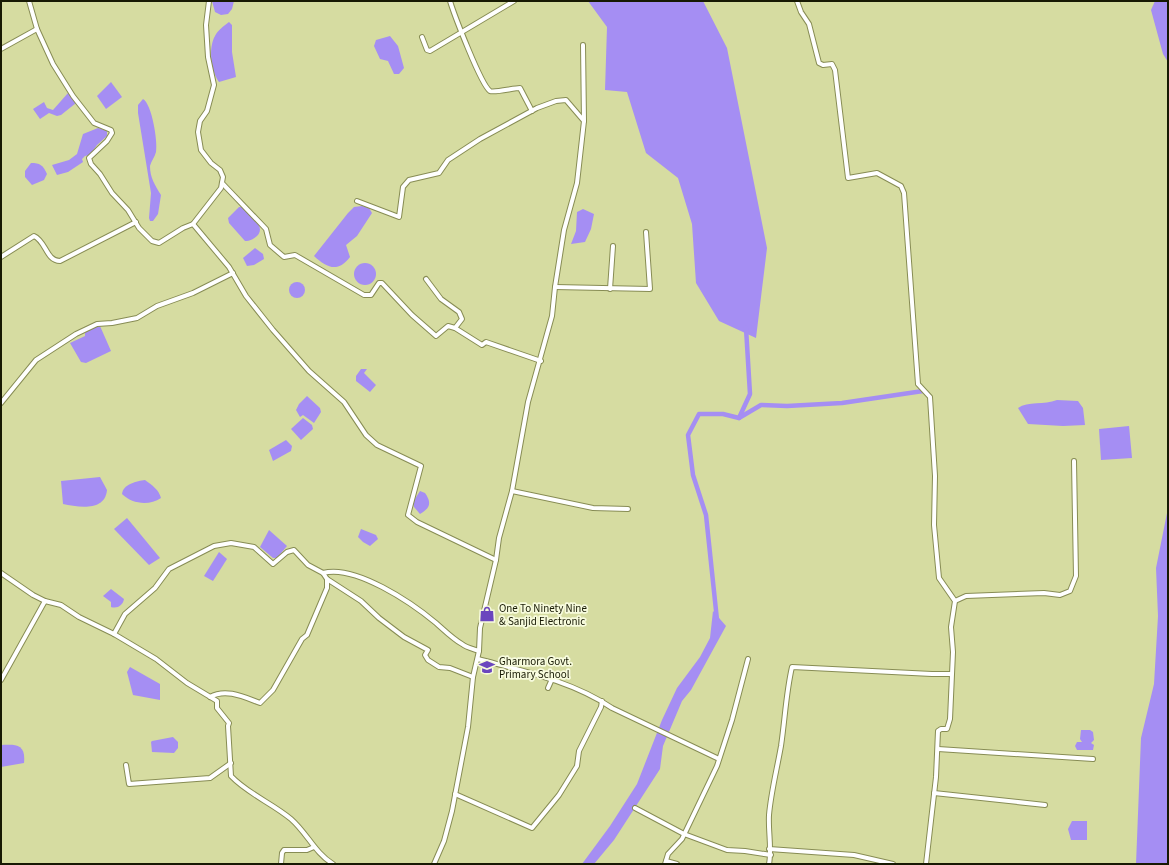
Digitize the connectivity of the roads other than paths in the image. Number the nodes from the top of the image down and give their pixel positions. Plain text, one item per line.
1 (29, 1) edge
2 (209, 1) edge
3 (450, 1) edge
4 (514, 1) edge
5 (797, 1) edge
6 (37, 30) junction
7 (461, 33) junction
8 (422, 38) dead end
9 (583, 45) dead end
10 (1, 49) edge
11 (532, 111) junction
12 (584, 121) junction
13 (222, 183) junction
14 (357, 201) dead end
15 (136, 222) junction
16 (193, 224) junction
17 (646, 232) dead end
18 (613, 246) dead end
19 (1, 257) edge
20 (232, 273) junction
21 (426, 279) dead end
22 (555, 287) junction
23 (610, 288) junction
24 (455, 328) junction
25 (541, 361) junction
26 (1, 403) edge
27 (1074, 460) dead end
28 (512, 490) junction
29 (628, 509) dead end
30 (496, 560) junction
31 (1, 573) edge
32 (323, 573) junction
33 (327, 579) junction
34 (45, 601) junction
35 (955, 601) junction
36 (114, 634) junction
37 (479, 651) junction
38 (478, 659) junction
39 (748, 659) dead end
40 (951, 674) junction
41 (473, 677) junction
42 (552, 679) junction
43 (1, 680) edge
44 (548, 688) dead end
45 (210, 697) junction
46 (602, 701) junction
47 (938, 749) junction
48 (719, 759) junction
49 (1093, 759) dead end
50 (231, 763) junction
51 (126, 765) dead end
52 (934, 793) junction
53 (455, 794) junction
54 (1046, 805) dead end
55 (635, 808) dead end
56 (684, 834) junction
57 (314, 847) junction
58 (769, 848) junction
59 (771, 855) junction
60 (665, 862) edge
61 (281, 864) edge
62 (333, 864) edge
63 (434, 864) edge
64 (677, 864) edge
65 (769, 864) edge
66 (893, 864) edge
67 (926, 864) edge

1 - 6 street
2 - 13 street
3 - 7 street
4 - 7 street
5 - 35 street
6 - 10 street
6 - 15 street
7 - 8 street
7 - 11 street
9 - 12 street
11 - 12 street
11 - 14 street
12 - 22 street
13 - 16 street
13 - 24 street
15 - 16 street
15 - 19 street
16 - 20 street
17 - 23 street
18 - 23 street
20 - 26 street
20 - 30 street
21 - 24 street
22 - 23 street
22 - 25 street
24 - 25 street
25 - 28 street
27 - 35 street
28 - 29 street
28 - 30 street
30 - 37 street
31 - 34 street
32 - 33 street
32 - 36 street
32 - 37 street
33 - 41 street
33 - 45 street
34 - 36 street
34 - 43 street
35 - 40 street
36 - 45 street
37 - 38 street
38 - 41 street
38 - 42 street
39 - 48 street
40 - 47 street
40 - 58 street
41 - 53 street
42 - 44 street
42 - 46 street
45 - 50 street
46 - 48 street
46 - 53 street
47 - 49 street
47 - 52 street
48 - 56 street
50 - 51 street
50 - 57 street
52 - 54 street
52 - 67 street
53 - 63 street
55 - 56 street
56 - 59 street
56 - 60 street
57 - 61 street
57 - 62 street
58 - 59 street
58 - 66 street
59 - 65 street
60 - 64 street

